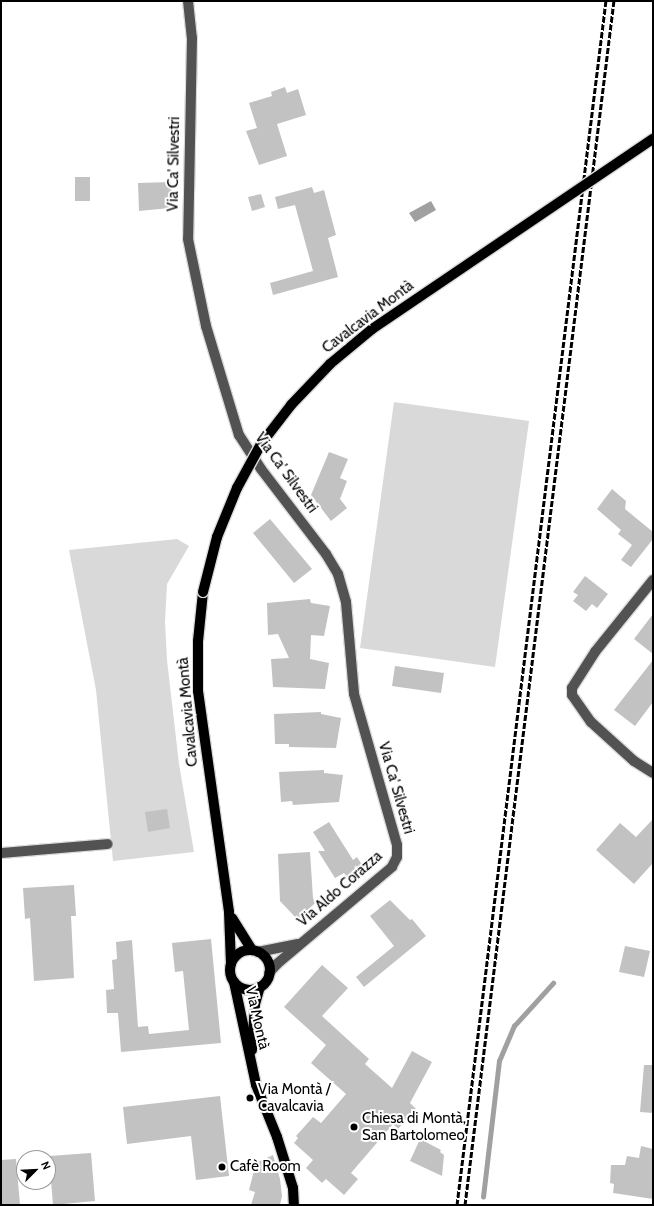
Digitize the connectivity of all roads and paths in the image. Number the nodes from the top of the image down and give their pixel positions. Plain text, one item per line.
1 (188, 1) edge
2 (653, 139) edge
3 (653, 580) edge
4 (653, 773) edge
5 (108, 844) dead end
6 (1, 853) edge
7 (397, 857) joint
8 (229, 912) junction
9 (301, 943) junction
10 (255, 951) junction
11 (231, 964) junction
12 (269, 973) junction
13 (234, 982) junction
14 (260, 987) junction
15 (251, 1060) junction
16 (294, 1205) edge

1 - 7 street, Via Ca' Silvestri
2 - 8 main road, Cavalcavia Montà, bridge
3 - 4 street
5 - 6 street
7 - 9 street, Via Aldo Corazza
8 - 10 main road, Cavalcavia Montà
8 - 11 main road, Cavalcavia Montà
9 - 10 street, Via Aldo Corazza
9 - 12 street, Via Aldo Corazza
10 - 11 main road
10 - 12 main road
11 - 13 main road
12 - 14 main road
13 - 14 main road
13 - 15 main road, Via Montà
14 - 15 main road, Via Montà
15 - 16 main road, Via Montà

